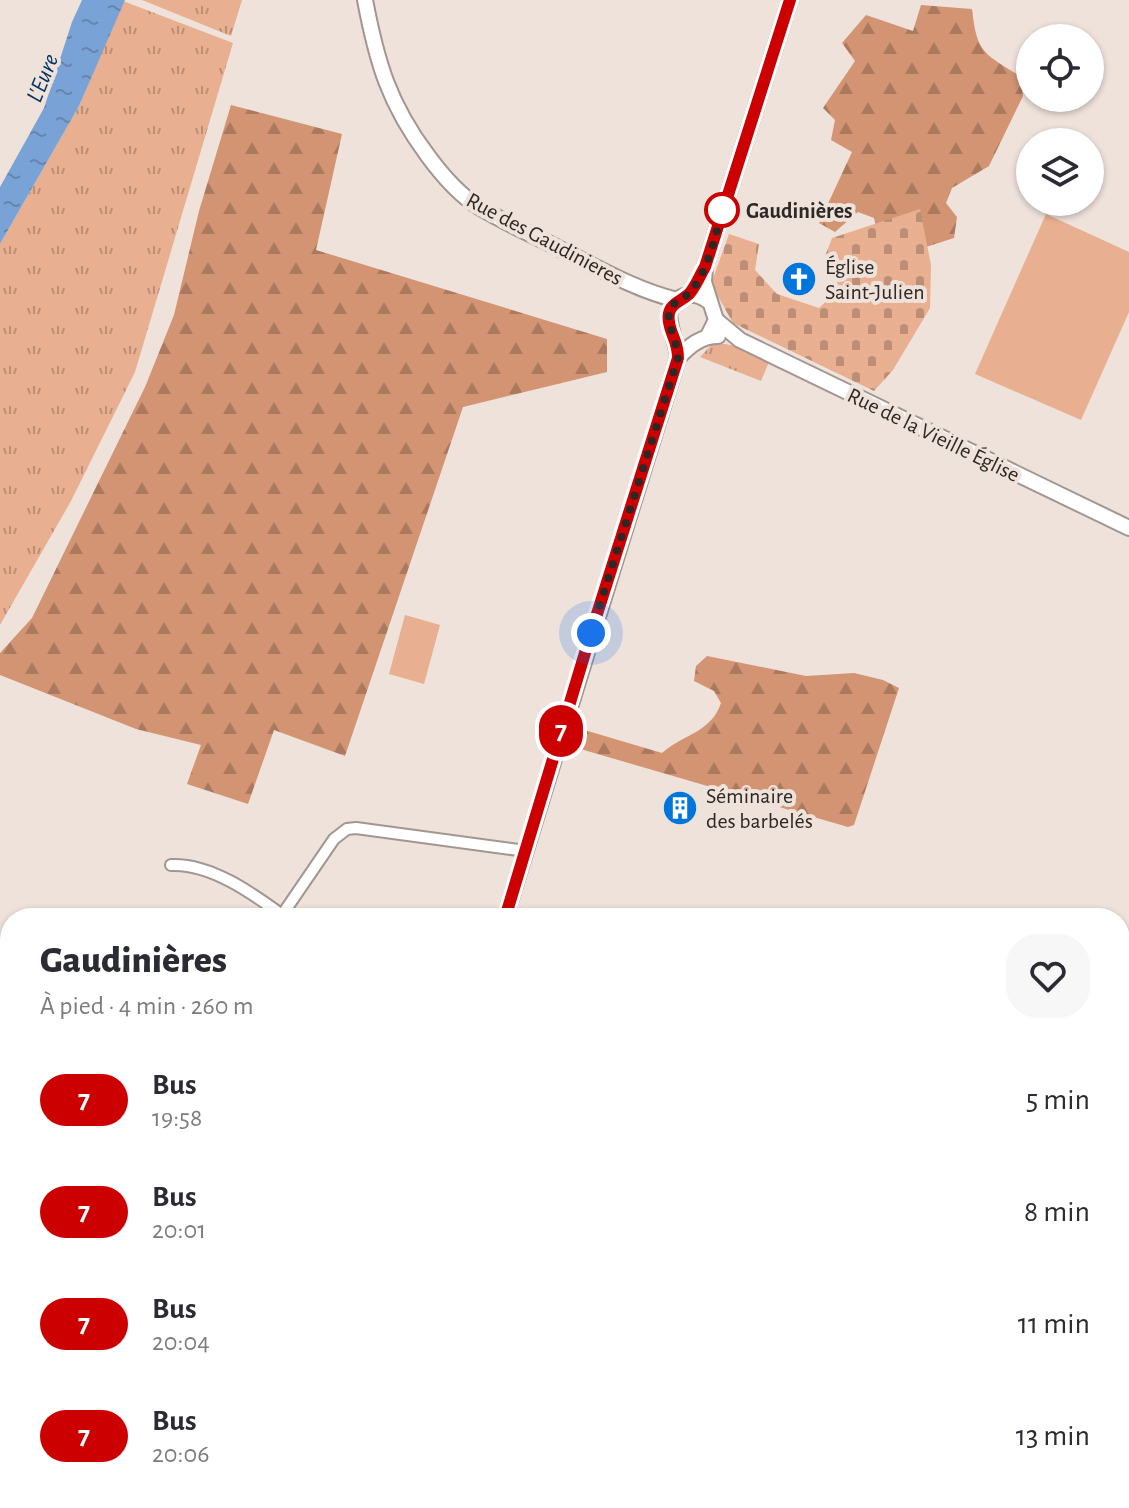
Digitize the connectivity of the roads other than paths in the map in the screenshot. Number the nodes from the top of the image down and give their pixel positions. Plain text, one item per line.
1 (365, 0) edge
2 (790, 0) edge
3 (705, 267) junction
4 (655, 295) junction
5 (683, 298) junction
6 (708, 301) junction
7 (668, 317) junction
8 (716, 320) junction
9 (675, 335) junction
10 (702, 339) junction
11 (740, 340) junction
12 (678, 358) junction
13 (1129, 528) edge
14 (526, 851) junction
15 (171, 865) dead end
16 (271, 908) edge
17 (287, 908) edge
18 (508, 908) edge

1 - 4 main road, Rue des Gaudinieres
2 - 3 main road
3 - 5 main road
3 - 6 main road
4 - 5 main road, Rue des Gaudinieres
4 - 7 main road
5 - 6 main road
5 - 7 main road
6 - 8 main road
7 - 9 main road
8 - 10 main road
8 - 11 main road
9 - 10 main road
9 - 12 main road
10 - 11 main road
10 - 12 main road
11 - 13 main road, Rue de la Vieille Église
12 - 14 main road
14 - 17 street
14 - 18 main road
15 - 16 street

